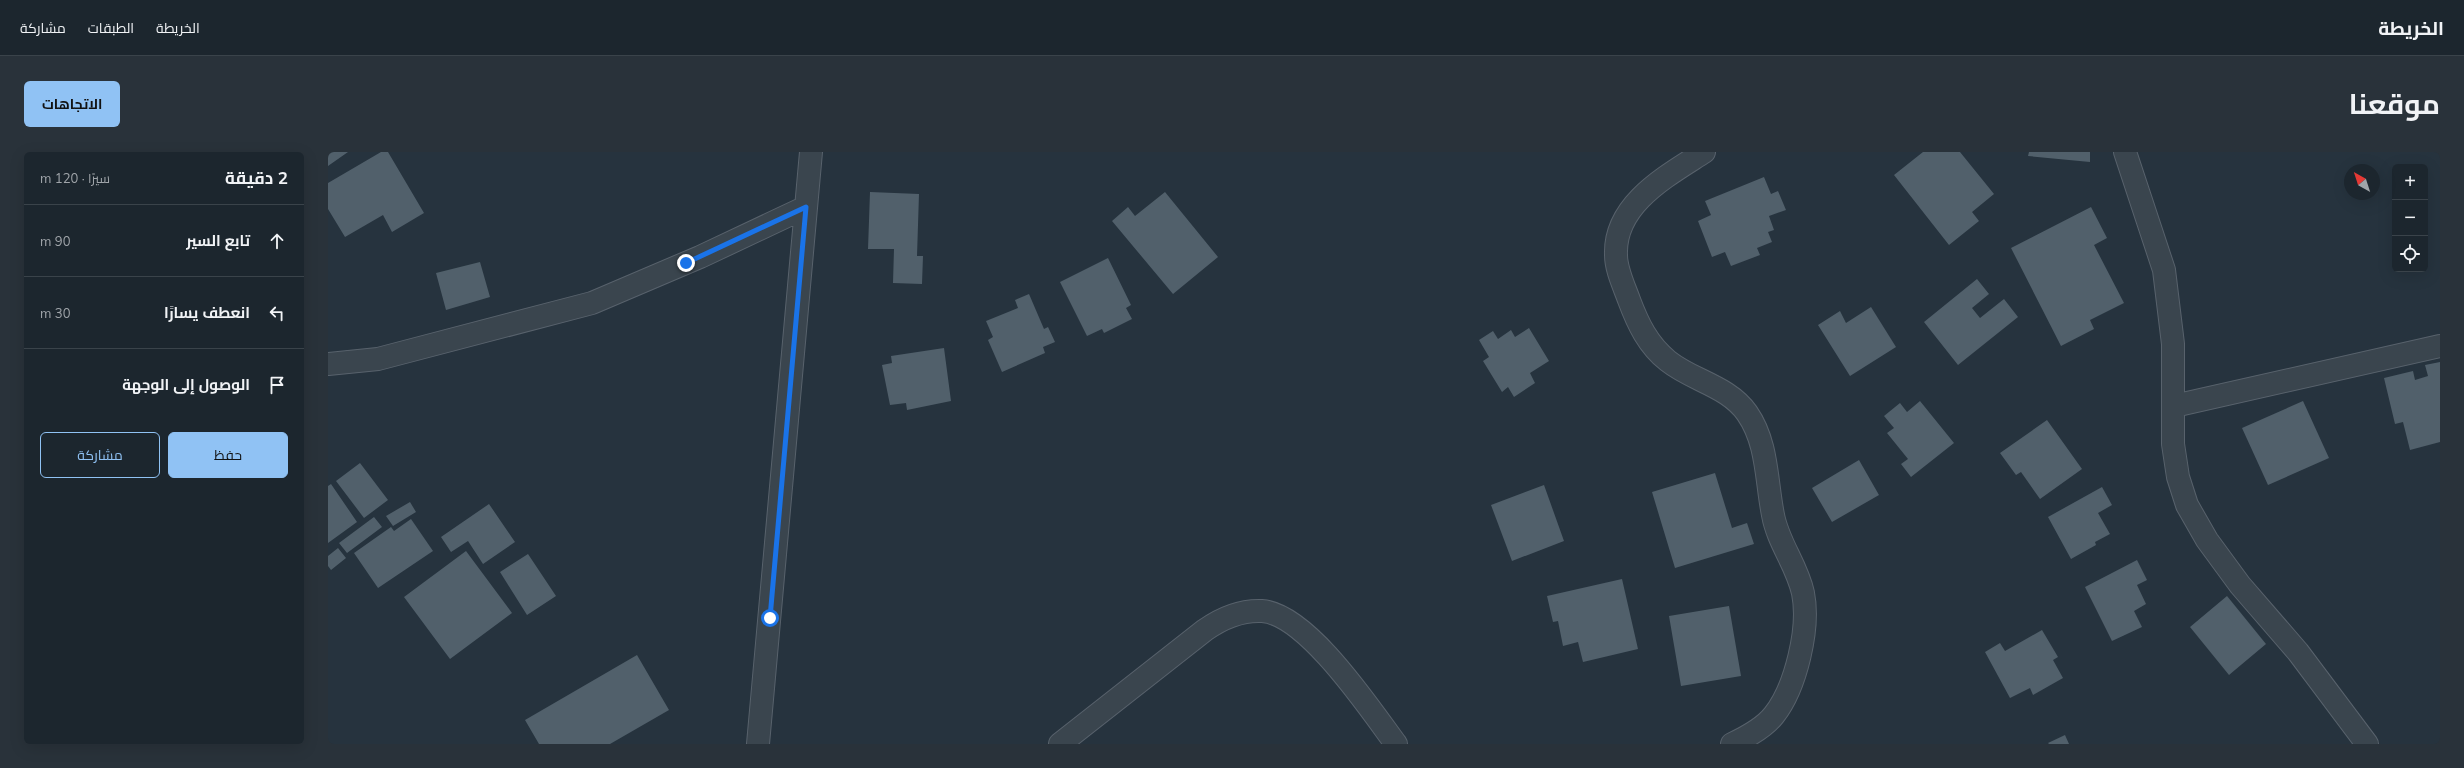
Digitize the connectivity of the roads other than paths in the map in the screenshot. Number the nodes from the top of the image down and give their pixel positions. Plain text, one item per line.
1 (811, 152) edge
2 (1704, 152) edge
3 (2125, 152) edge
4 (806, 207) junction
5 (2440, 346) edge
6 (328, 364) edge
7 (2174, 406) junction
8 (758, 744) edge
9 (1060, 744) edge
10 (1396, 744) edge
11 (1732, 744) edge
12 (2367, 744) edge

1 - 4 street
2 - 11 street
3 - 7 street
4 - 6 street
4 - 8 street
5 - 7 street
7 - 12 street
9 - 10 street

